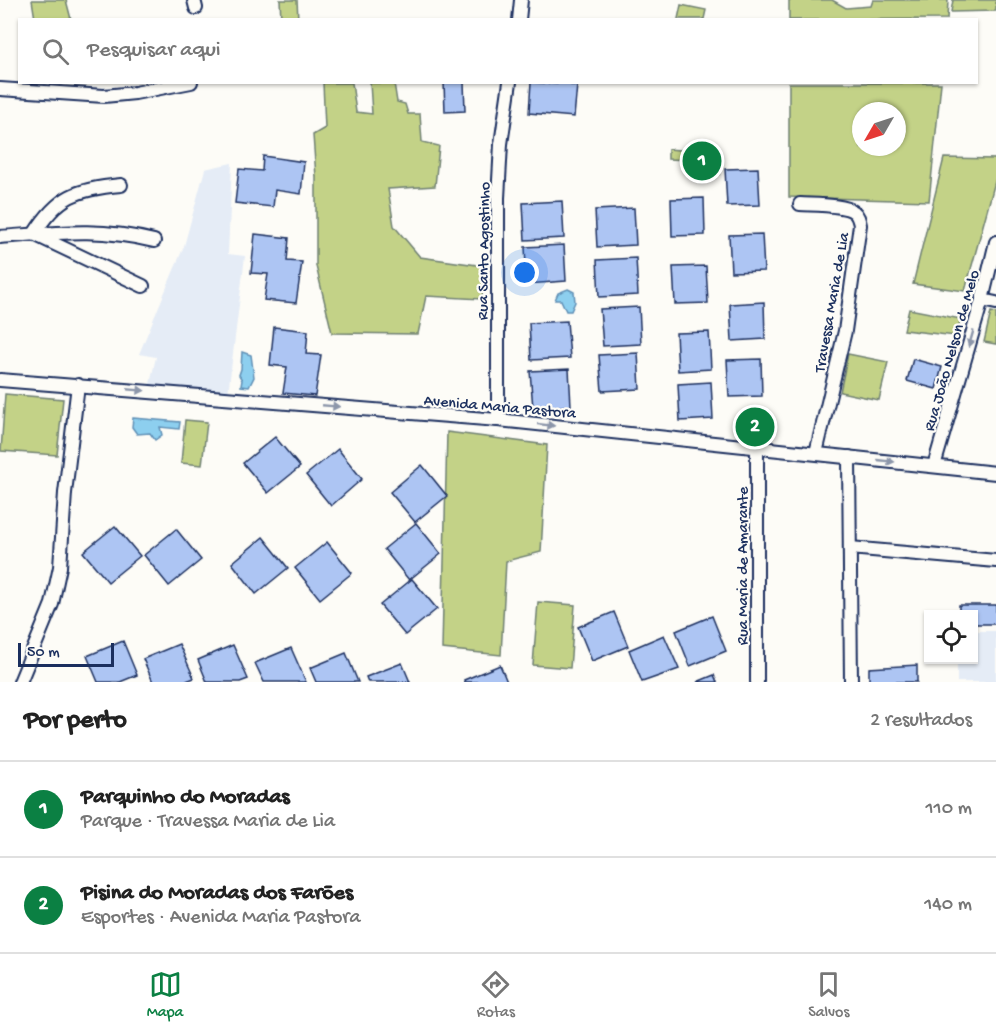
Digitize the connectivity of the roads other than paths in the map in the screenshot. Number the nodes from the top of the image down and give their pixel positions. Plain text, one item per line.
1 (521, 0) edge
2 (519, 18) edge
3 (181, 84) edge
4 (510, 84) edge
5 (0, 89) edge
6 (121, 185) dead end
7 (800, 204) dead end
8 (34, 234) junction
9 (0, 237) edge
10 (154, 241) dead end
11 (996, 242) edge
12 (143, 286) dead end
13 (982, 300) junction
14 (996, 303) edge
15 (0, 380) edge
16 (78, 385) junction
17 (498, 420) junction
18 (757, 449) junction
19 (816, 453) junction
20 (849, 457) junction
21 (934, 466) junction
22 (996, 473) edge
23 (850, 548) junction
24 (996, 561) edge
25 (20, 682) edge
26 (757, 682) edge
27 (851, 682) edge

1 - 2 street
3 - 5 street
4 - 17 street, Rua Santo Agostinho
6 - 8 street
7 - 19 street, Travessa Maria de Lia
8 - 9 street
8 - 10 street
8 - 12 street
11 - 13 street, Rua João Nelson de Melo
13 - 14 street
13 -> 21 street, Rua João Nelson de Melo
15 - 16 street, Avenida Maria Pastora
16 -> 17 street, Avenida Maria Pastora
16 - 25 street
17 -> 18 street, Avenida Maria Pastora
18 - 19 street, Avenida Maria Pastora
18 - 26 street, Rua Maria de Amarante
19 - 20 street, Avenida Maria Pastora
20 -> 21 street, Avenida Maria Pastora
20 - 23 street
21 - 22 street, Avenida Maria Pastora
23 - 24 street
23 - 27 street

